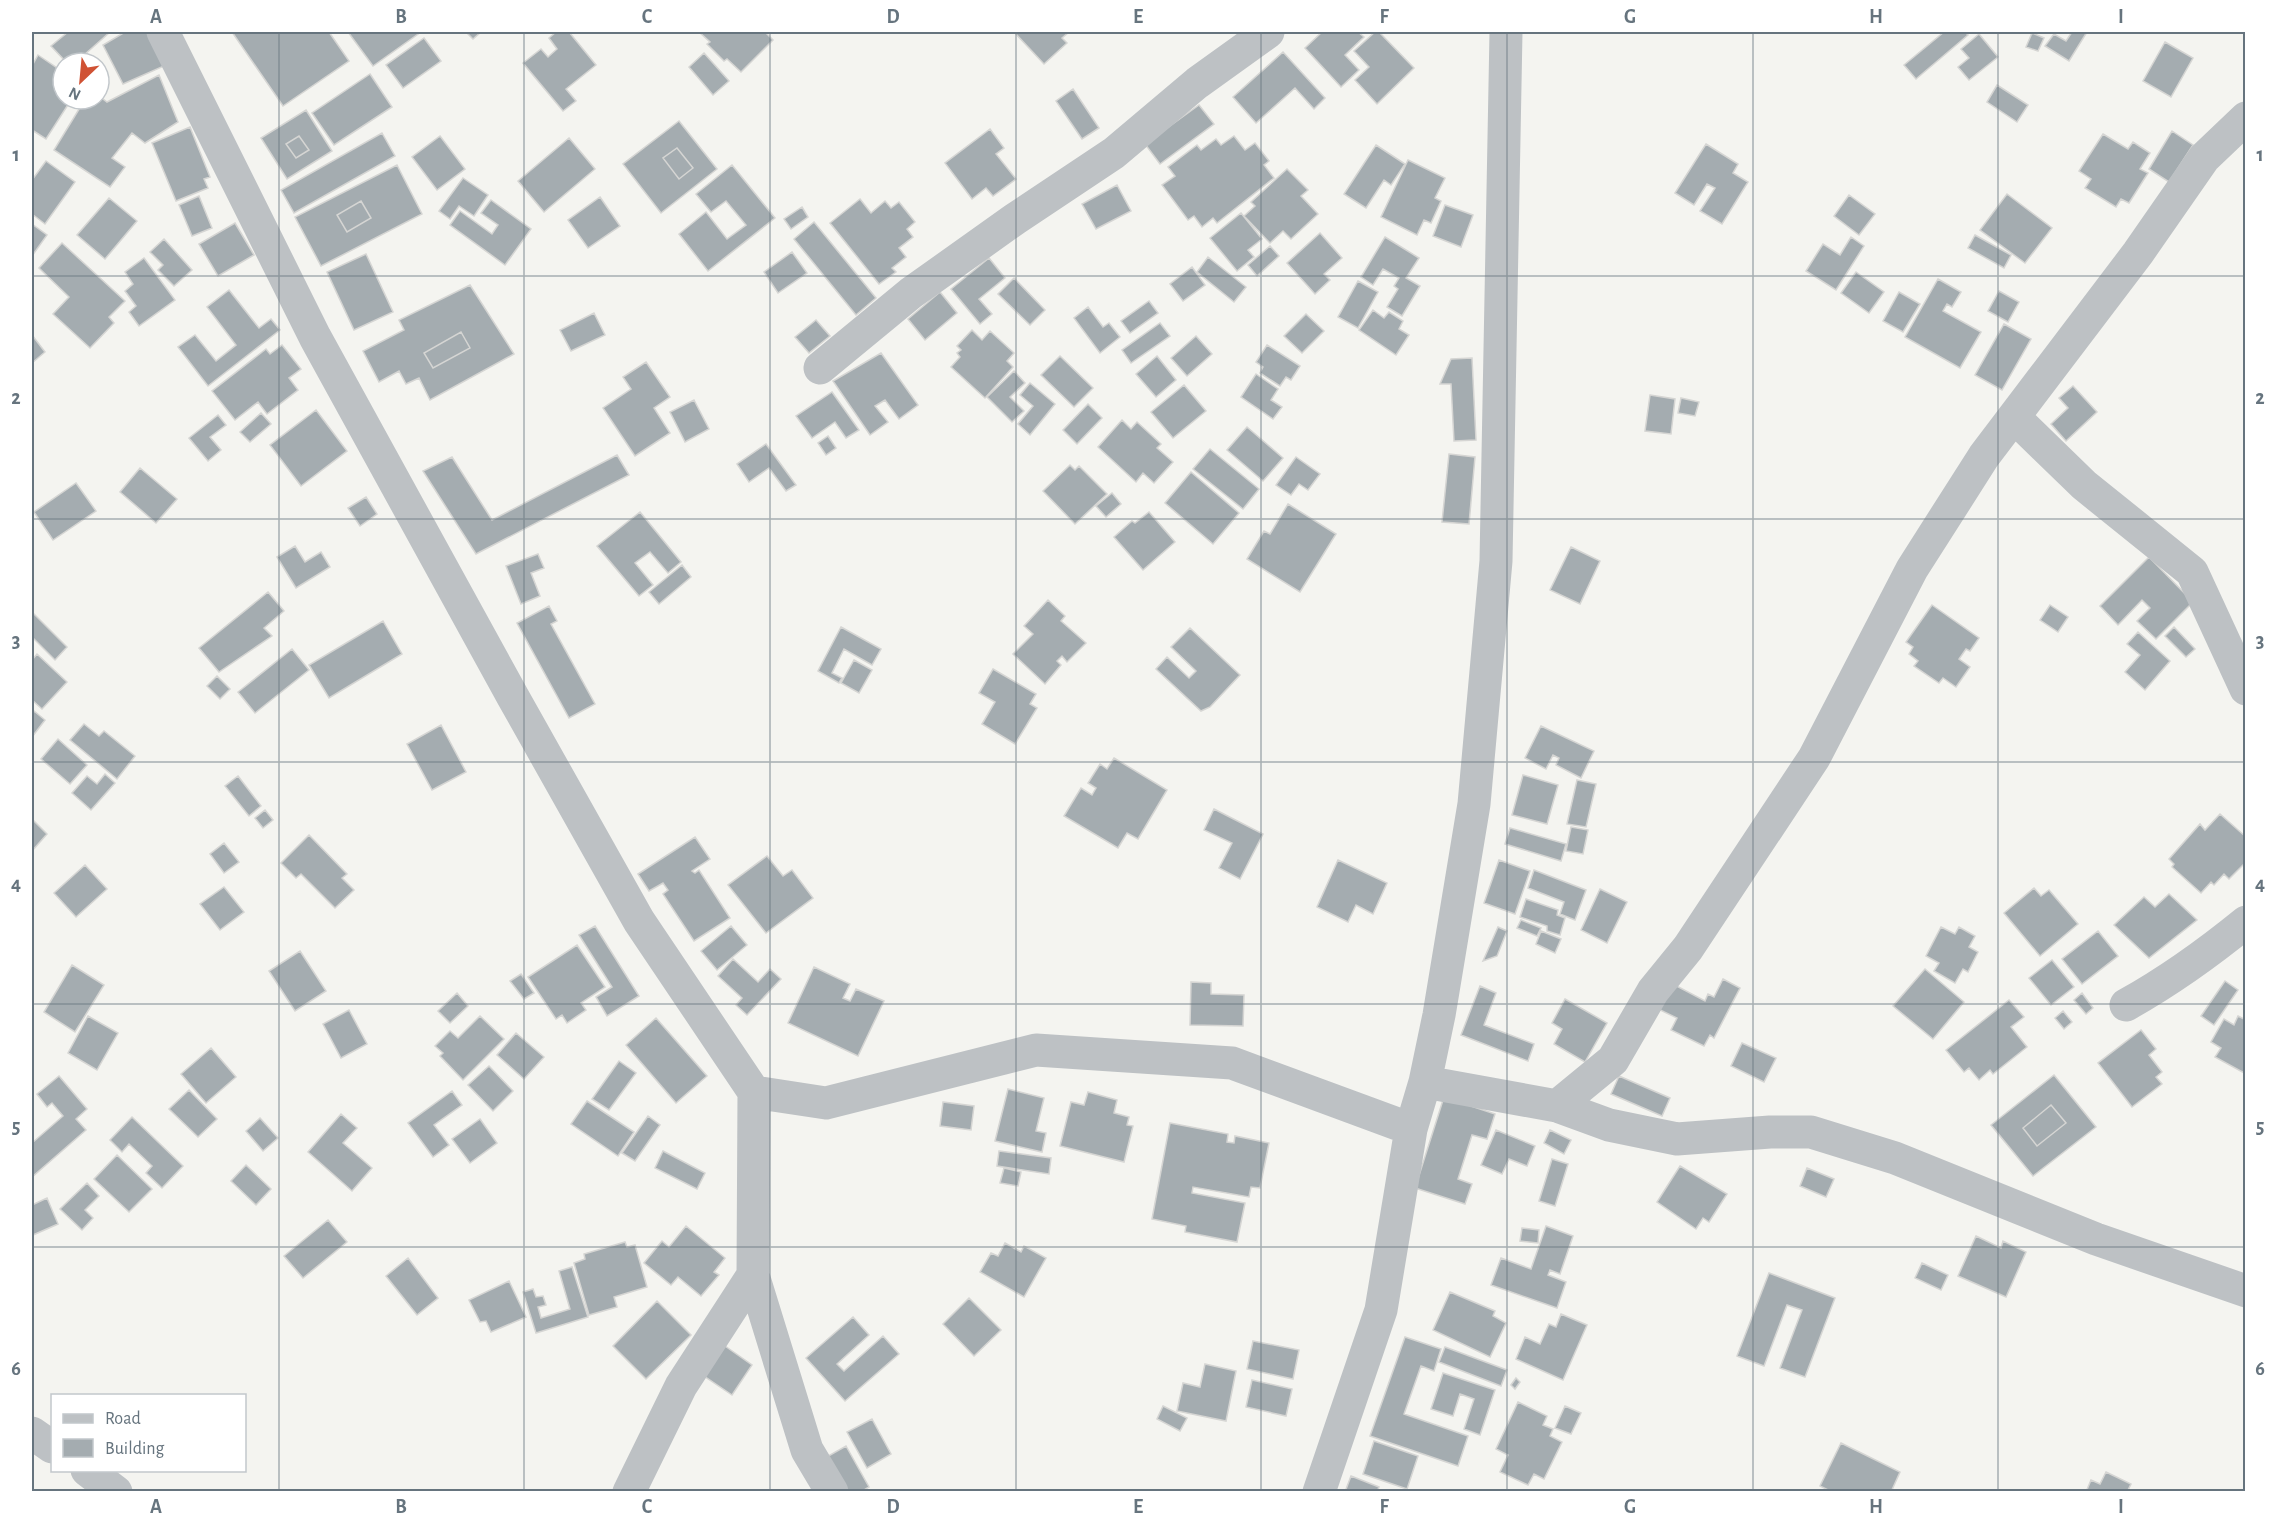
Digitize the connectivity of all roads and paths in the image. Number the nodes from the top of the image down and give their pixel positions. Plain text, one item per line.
1 (163, 32) edge
2 (1268, 32) edge
3 (1506, 32) edge
4 (2246, 118) edge
5 (820, 368) dead end
6 (2014, 417) junction
7 (2246, 689) edge
8 (2246, 922) edge
9 (2126, 1005) dead end
10 (1425, 1082) junction
11 (754, 1092) junction
12 (1557, 1106) junction
13 (1411, 1129) junction
14 (753, 1275) junction
15 (2246, 1290) edge
16 (32, 1433) edge
17 (51, 1446) edge
18 (90, 1472) edge
19 (116, 1491) edge
20 (629, 1491) edge
21 (832, 1491) edge
22 (1319, 1491) edge

1 - 11 street
2 - 5 street
3 - 10 street
4 - 6 street
6 - 7 street
6 - 12 street
8 - 9 street
10 - 12 street
10 - 13 street
11 - 13 street
11 - 14 street
12 - 15 street
13 - 22 street
14 - 20 street
14 - 21 street
16 - 17 street
18 - 19 street

